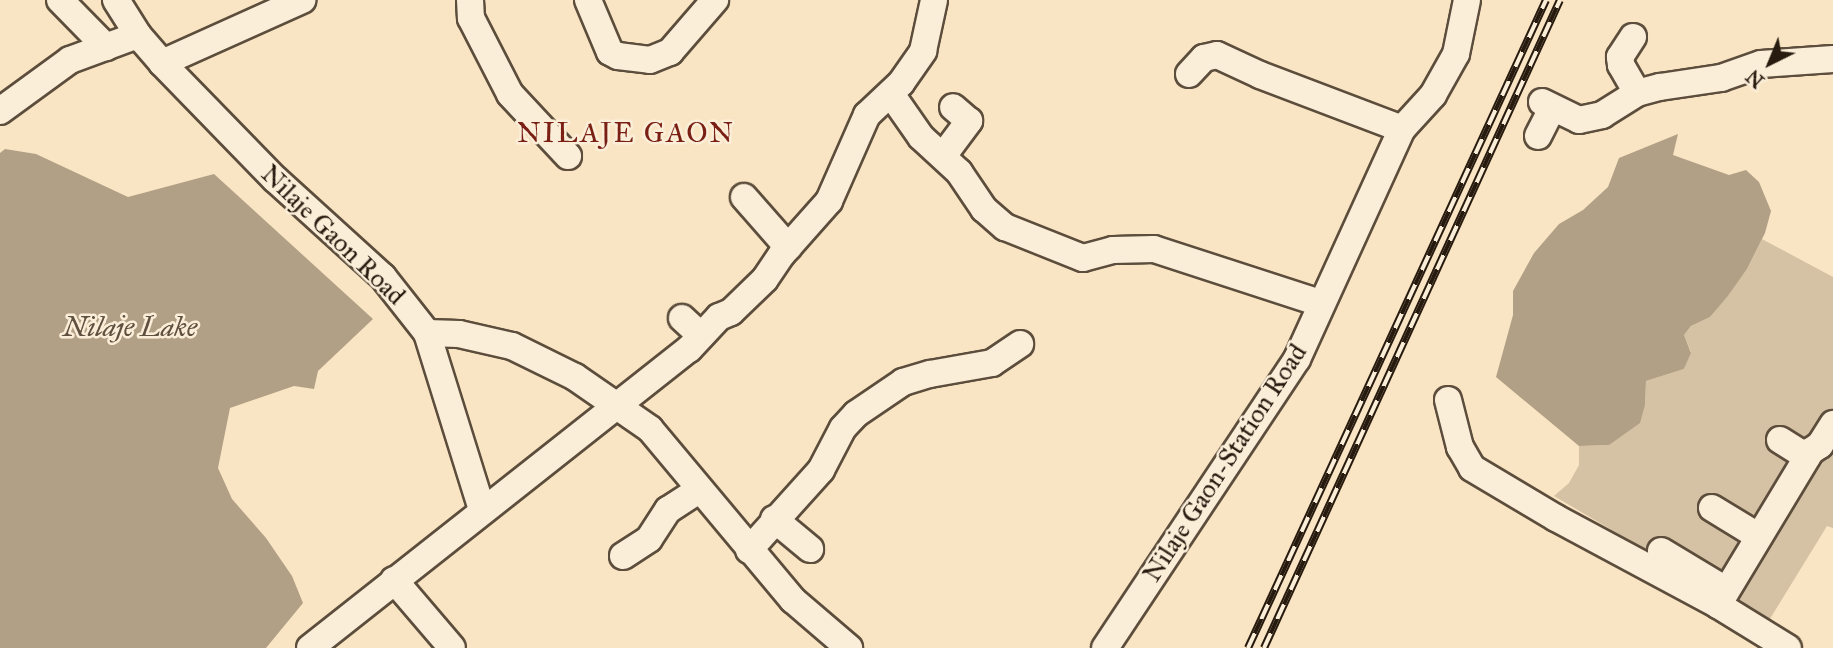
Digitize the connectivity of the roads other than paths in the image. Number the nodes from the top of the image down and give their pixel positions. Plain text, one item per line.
1 (60, 0) edge
2 (116, 0) edge
3 (302, 0) edge
4 (470, 0) edge
5 (588, 0) edge
6 (715, 0) edge
7 (934, 0) edge
8 (1467, 0) edge
9 (138, 35) junction
10 (1633, 37) dead end
11 (106, 47) junction
12 (1833, 59) edge
13 (162, 63) junction
14 (1189, 74) dead end
15 (1637, 93) junction
16 (891, 94) junction
17 (953, 107) dead end
18 (0, 111) edge
19 (1402, 129) junction
20 (1538, 136) dead end
21 (568, 156) dead end
22 (943, 156) junction
23 (744, 197) dead end
24 (788, 247) junction
25 (1320, 303) junction
26 (682, 318) dead end
27 (427, 332) junction
28 (701, 336) junction
29 (1020, 344) dead end
30 (1448, 400) dead end
31 (618, 407) junction
32 (1833, 424) edge
33 (1780, 440) dead end
34 (1807, 457) junction
35 (699, 490) junction
36 (1712, 508) dead end
37 (482, 510) junction
38 (774, 519) junction
39 (1758, 536) junction
40 (810, 549) dead end
41 (748, 550) junction
42 (1661, 551) dead end
43 (623, 556) dead end
44 (394, 580) junction
45 (1722, 598) junction
46 (310, 648) edge
47 (452, 648) edge
48 (849, 648) edge
49 (1105, 648) edge
50 (1788, 648) edge

1 - 11 street
2 - 9 street, Nilaje Gaon Road
3 - 13 street
4 - 21 street
5 - 6 street
7 - 16 street
8 - 19 street, Nilaje Gaon-Station Road
9 - 11 street
9 - 13 street, Nilaje Gaon Road
10 - 15 street
11 - 18 street
12 - 15 street
13 - 27 street, Nilaje Gaon Road
14 - 19 street
15 - 20 street
16 - 22 street
16 - 24 street
17 - 22 street
19 - 25 street, Nilaje Gaon-Station Road
22 - 25 street
23 - 24 street
24 - 28 street
25 - 49 street, Nilaje Gaon-Station Road
26 - 28 street
27 - 31 street
27 - 37 street, Nilaje Gaon Road
28 - 31 street
29 - 38 street
30 - 45 street
31 - 35 street
31 - 37 street
32 - 34 street
33 - 34 street
34 - 39 street
35 - 41 street
35 - 43 street
36 - 39 street
37 - 44 street
38 - 40 street
38 - 41 street
39 - 45 street
41 - 48 street
42 - 45 street
44 - 46 street
44 - 47 street
45 - 50 street

